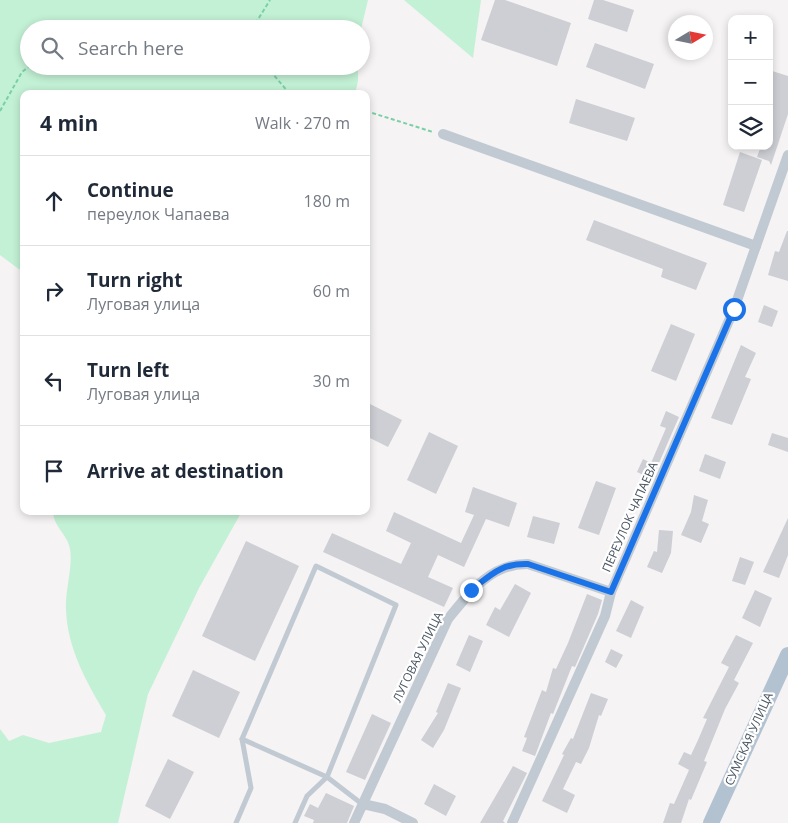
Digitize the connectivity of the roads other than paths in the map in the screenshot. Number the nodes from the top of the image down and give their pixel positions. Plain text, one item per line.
1 (443, 134) road end
2 (788, 156) edge
3 (756, 246) junction
4 (611, 592) junction
5 (788, 655) edge
6 (783, 672) edge
7 (242, 739) junction
8 (327, 777) junction
9 (363, 804) junction
10 (236, 823) edge
11 (295, 823) edge
12 (354, 823) edge
13 (413, 823) edge
14 (512, 823) edge
15 (711, 823) edge

1 - 3 street
2 - 3 street, ПЕРЕУЛОК ЧАПАЕВА
3 - 4 street, ПЕРЕУЛОК ЧАПАЕВА
4 - 9 street, ЛУГОВАЯ УЛИЦА
4 - 14 street, ПЕРЕУЛОК ЧАПАЕВА
5 - 6 main road, СУМСКАЯ УЛИЦА
6 - 15 main road, СУМСКАЯ УЛИЦА
7 - 8 lane
7 - 8 lane
7 - 10 lane
8 - 9 lane
8 - 11 lane
9 - 12 street, ЛУГОВАЯ УЛИЦА
9 - 13 street

